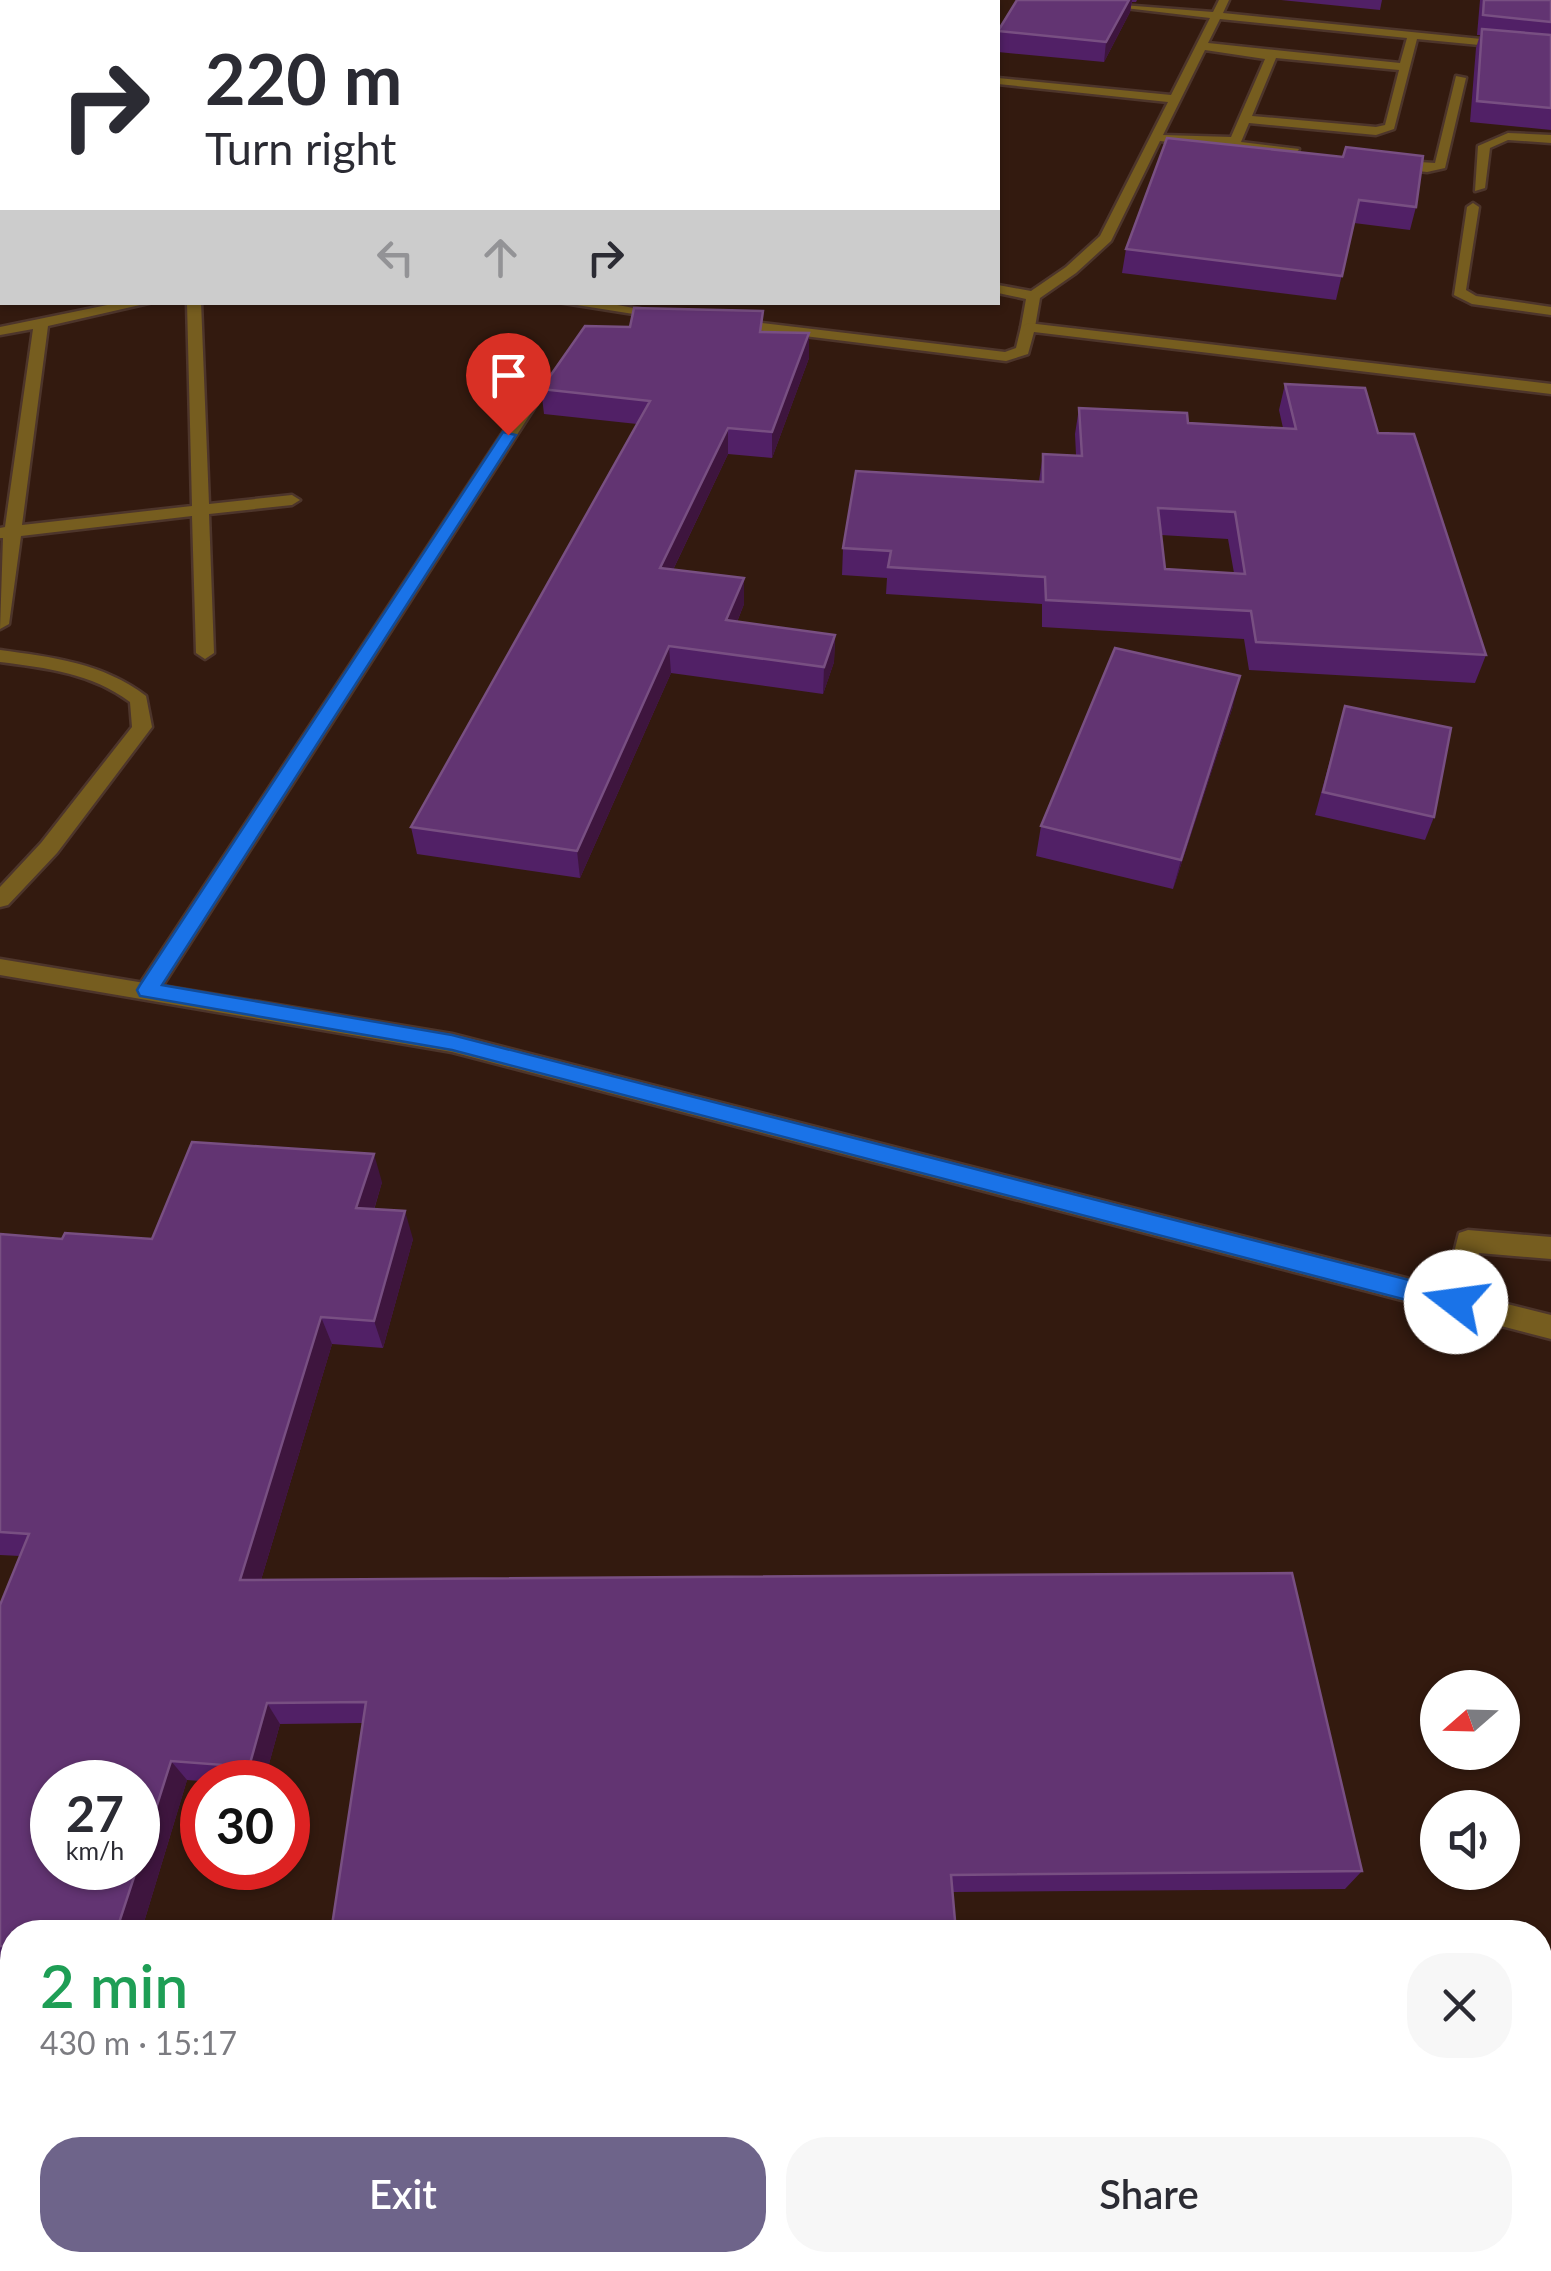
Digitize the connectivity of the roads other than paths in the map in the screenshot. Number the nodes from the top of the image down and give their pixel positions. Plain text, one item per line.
1 (1062, 0) edge
2 (1224, 0) edge
3 (1218, 15) junction
4 (1413, 35) junction
5 (1202, 46) junction
6 (1551, 48) edge
7 (1263, 53) junction
8 (1405, 66) junction
9 (1460, 78) dead end
10 (1000, 80) edge
11 (1176, 99) junction
12 (1244, 119) junction
13 (1156, 138) junction
14 (1551, 139) edge
15 (1220, 143) junction
16 (1314, 155) edge
17 (1371, 162) edge
18 (1480, 188) dead end
19 (1473, 207) dead end
20 (1000, 288) edge
21 (1033, 296) junction
22 (132, 305) edge
23 (194, 305) edge
24 (589, 305) edge
25 (1551, 311) edge
26 (683, 317) edge
27 (703, 320) edge
28 (41, 324) junction
29 (1028, 327) junction
30 (0, 331) edge
31 (1551, 388) edge
32 (530, 402) dead end
33 (292, 500) dead end
34 (201, 511) junction
35 (6, 533) edge
36 (0, 624) edge
37 (205, 652) dead end
38 (0, 656) edge
39 (0, 900) edge
40 (0, 966) edge
41 (148, 990) junction
42 (1551, 1248) edge
43 (1456, 1302) junction
44 (1551, 1327) edge

1 - 3 street
2 - 3 street
3 - 4 street
3 - 5 street
4 - 6 street
4 - 8 street
5 - 7 street
5 - 11 street
7 - 8 street
7 - 12 street
8 - 12 street
9 - 17 street
10 - 11 street
11 - 13 street
12 - 15 street
13 - 15 street
13 - 21 street
14 - 18 street
15 - 16 street
19 - 25 street
20 - 21 street
21 - 29 street
22 - 28 street
23 - 34 street
24 - 26 street
27 - 29 street
28 - 30 street
28 - 35 street
29 - 31 street
32 - 41 street
33 - 34 street
34 - 35 street
34 - 37 street
35 - 36 street
38 - 39 street
40 - 41 street
41 - 43 street
42 - 43 street
43 - 44 street

